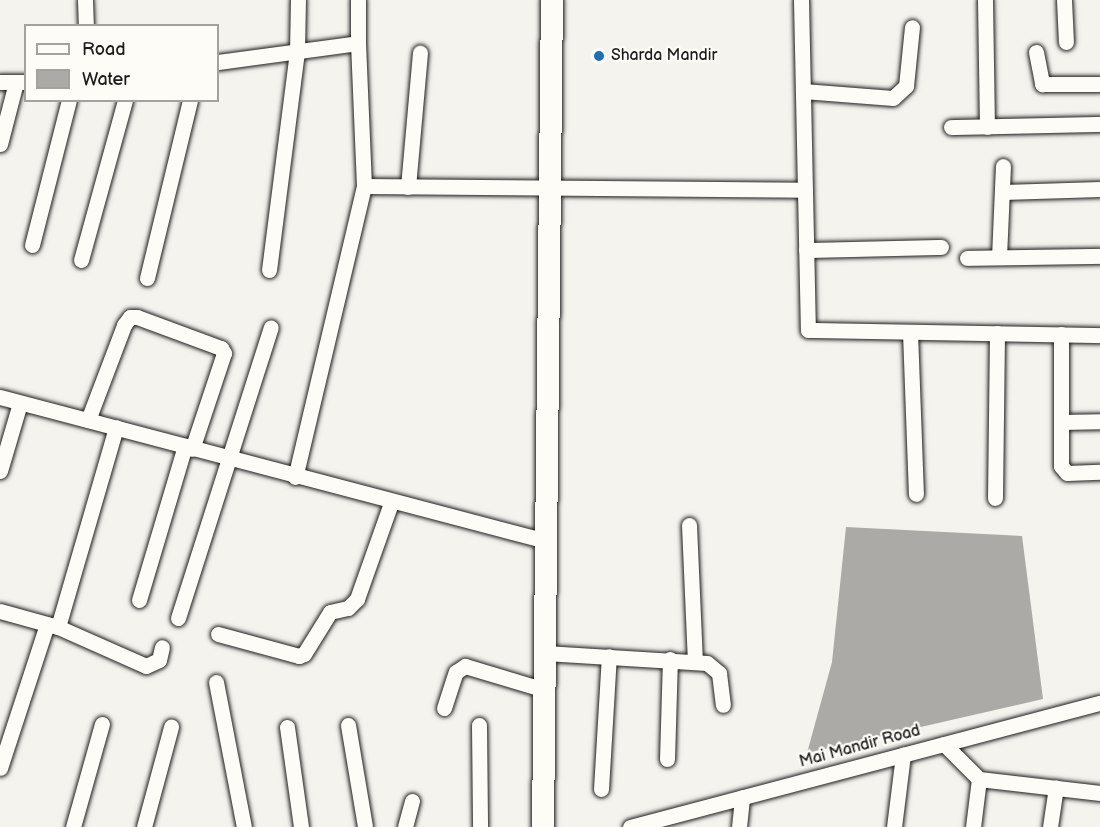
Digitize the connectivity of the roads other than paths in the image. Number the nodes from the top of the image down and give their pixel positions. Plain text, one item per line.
1 (84, 0) edge
2 (298, 0) edge
3 (358, 0) edge
4 (552, 0) edge
5 (801, 0) edge
6 (985, 0) edge
7 (1064, 0) edge
8 (86, 24) edge
9 (912, 27) dead end
10 (1066, 42) dead end
11 (358, 43) junction
12 (297, 51) junction
13 (1036, 52) dead end
14 (420, 53) dead end
15 (219, 62) edge
16 (0, 82) edge
17 (21, 82) edge
18 (1100, 84) edge
19 (803, 91) junction
20 (68, 102) edge
21 (124, 102) edge
22 (190, 102) edge
23 (1100, 124) edge
24 (951, 127) dead end
25 (987, 127) junction
26 (0, 144) edge
27 (1003, 166) dead end
28 (364, 186) junction
29 (408, 187) junction
30 (550, 189) junction
31 (1100, 189) edge
32 (805, 190) junction
33 (1003, 192) junction
34 (32, 245) dead end
35 (941, 247) dead end
36 (806, 250) junction
37 (1100, 256) edge
38 (999, 257) junction
39 (967, 258) dead end
40 (81, 260) dead end
41 (269, 270) dead end
42 (147, 278) dead end
43 (271, 327) dead end
44 (910, 332) junction
45 (997, 333) junction
46 (1061, 334) junction
47 (1100, 335) edge
48 (0, 398) edge
49 (20, 403) junction
50 (88, 420) junction
51 (1100, 421) edge
52 (1061, 422) junction
53 (116, 427) junction
54 (189, 447) junction
55 (228, 458) junction
56 (0, 471) edge
57 (1100, 472) edge
58 (295, 477) junction
59 (916, 494) dead end
60 (995, 498) dead end
61 (391, 503) junction
62 (689, 525) dead end
63 (546, 541) junction
64 (139, 600) dead end
65 (0, 611) edge
66 (178, 618) dead end
67 (52, 626) junction
68 (218, 634) dead end
69 (162, 646) dead end
70 (545, 654) junction
71 (609, 656) junction
72 (670, 659) junction
73 (694, 660) junction
74 (216, 682) dead end
75 (545, 690) junction
76 (1100, 704) edge
77 (723, 705) dead end
78 (444, 708) dead end
79 (102, 724) dead end
80 (348, 725) dead end
81 (479, 725) dead end
82 (171, 727) dead end
83 (287, 727) dead end
84 (944, 744) junction
85 (903, 755) junction
86 (667, 759) dead end
87 (0, 768) edge
88 (979, 779) junction
89 (1056, 787) junction
90 (601, 789) dead end
91 (1100, 792) edge
92 (742, 797) junction
93 (412, 801) dead end
94 (73, 827) edge
95 (144, 827) edge
96 (244, 827) edge
97 (301, 827) edge
98 (365, 827) edge
99 (405, 827) edge
100 (480, 827) edge
101 (543, 827) edge
102 (630, 827) edge
103 (739, 827) edge
104 (894, 827) edge
105 (974, 827) edge
106 (1050, 827) edge

1 - 8 street
2 - 12 street
3 - 11 street
4 - 30 main road
5 - 19 street
6 - 25 street
7 - 10 street
9 - 19 street
11 - 12 street
11 - 28 street
12 - 15 street
12 - 41 street
13 - 18 street
14 - 29 street
16 - 17 street
17 - 26 street
19 - 32 street
20 - 34 street
21 - 40 street
22 - 42 street
23 - 25 street
24 - 25 street
27 - 33 street
28 - 29 street
28 - 58 street
29 - 30 street
30 - 32 street
30 - 63 main road
31 - 33 street
32 - 36 street
33 - 38 street
35 - 36 street
36 - 44 street
37 - 38 street
38 - 39 street
43 - 55 street
44 - 45 street
44 - 59 street
45 - 46 street
45 - 60 street
46 - 47 street
46 - 52 street
48 - 49 street
49 - 50 street
49 - 56 street
50 - 53 street
50 - 54 street
51 - 52 street
52 - 57 street
53 - 54 street
53 - 67 street
54 - 55 street
54 - 64 street
55 - 58 street
55 - 66 street
58 - 61 street
61 - 63 street
61 - 68 street
62 - 73 street
63 - 70 main road
65 - 67 street
67 - 69 street
67 - 87 street
70 - 71 street
70 - 75 main road
71 - 72 street
71 - 90 street
72 - 73 street
72 - 86 street
73 - 77 street
74 - 96 street
75 - 78 street
75 - 101 main road
76 - 84 street, Mai Mandir Road
79 - 94 street
80 - 98 street
81 - 100 street
82 - 95 street
83 - 97 street
84 - 85 street, Mai Mandir Road
84 - 88 street
85 - 92 street, Mai Mandir Road
85 - 104 street
88 - 89 street
88 - 105 street
89 - 91 street
89 - 106 street
92 - 102 street, Mai Mandir Road
92 - 103 street
93 - 99 street

